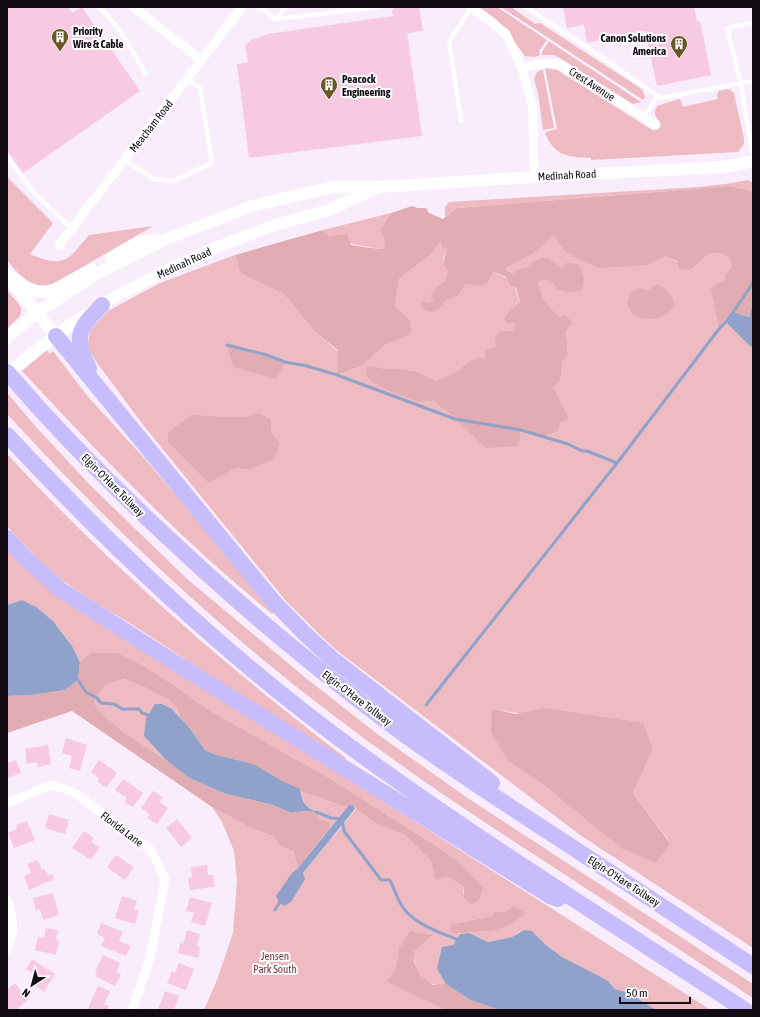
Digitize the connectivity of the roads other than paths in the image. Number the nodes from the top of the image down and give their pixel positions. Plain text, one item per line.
1 (98, 7) edge
2 (133, 7) edge
3 (242, 7) edge
4 (260, 7) edge
5 (286, 7) edge
6 (380, 7) edge
7 (526, 7) edge
8 (471, 8) edge
9 (276, 19) junction
10 (753, 22) edge
11 (201, 60) junction
12 (522, 68) junction
13 (146, 74) dead end
14 (187, 78) junction
15 (753, 82) edge
16 (741, 84) junction
17 (658, 96) junction
18 (643, 117) junction
19 (461, 121) dead end
20 (656, 125) dead end
21 (7, 157) edge
22 (125, 160) junction
23 (753, 161) edge
24 (534, 176) junction
25 (380, 187) junction
26 (72, 229) junction
27 (166, 239) junction
28 (60, 244) dead end
29 (7, 275) edge
30 (102, 305) junction
31 (36, 313) junction
32 (56, 336) junction
33 (7, 338) edge
34 (10, 376) edge
35 (98, 386) junction
36 (7, 435) edge
37 (7, 538) edge
38 (7, 802) edge
39 (515, 810) junction
40 (7, 900) edge
41 (600, 915) junction
42 (7, 950) edge
43 (753, 966) edge
44 (132, 1010) edge
45 (745, 1010) edge

1 - 13 lane
2 - 11 street
3 - 11 street, Meacham Road
4 - 9 lane
5 - 9 lane
6 - 9 lane
7 - 17 lane
8 - 12 street
8 - 19 lane
10 - 16 lane
11 - 14 street, Meacham Road
12 - 18 street, Crest Avenue
12 - 24 street
14 - 22 street, Meacham Road
14 - 22 lane
15 - 16 lane
16 - 17 lane
16 - 23 lane
17 - 18 lane
18 - 20 street, Crest Avenue
21 - 26 lane
22 - 26 street, Meacham Road
23 - 24 main road, Medinah Road
24 - 25 main road, Medinah Road
25 - 27 main road, Medinah Road
25 - 30 main road, Medinah Road
26 - 28 street, Meacham Road
27 - 29 main road
27 - 31 main road, Medinah Road
29 - 31 main road
30 - 32 main road, Medinah Road
30 - 35 highway
31 - 32 main road
31 - 33 main road, Medinah Road
32 - 34 main road, Medinah Road
32 - 35 highway
34 - 39 highway, Elgin-O'Hare Tollway
35 - 39 highway
36 - 41 highway
37 - 41 highway
38 - 44 street, Florida Lane
39 - 43 highway, Elgin-O'Hare Tollway
40 - 42 street
41 - 45 highway

